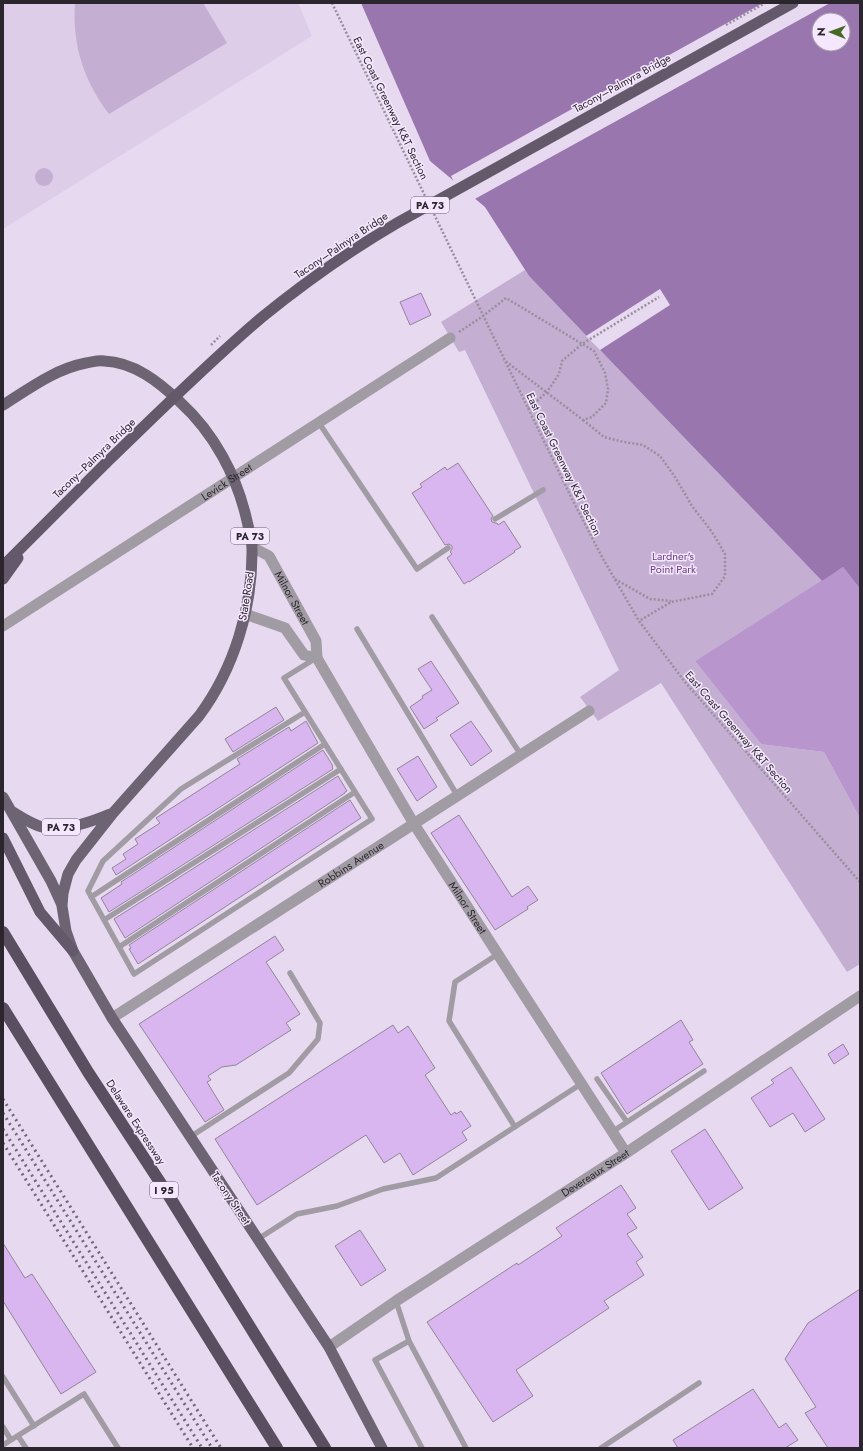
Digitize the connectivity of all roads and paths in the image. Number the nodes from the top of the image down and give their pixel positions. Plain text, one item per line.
1 (332, 3) edge
2 (793, 3) edge
3 (428, 202) dead end
4 (432, 210) dead end
5 (659, 297) dead end
6 (483, 316) junction
7 (450, 338) joint
8 (582, 344) junction
9 (504, 360) junction
10 (547, 392) junction
11 (3, 405) edge
12 (528, 409) junction
13 (583, 420) junction
14 (319, 422) junction
15 (233, 478) junction
16 (543, 490) dead end
17 (495, 519) dead end
18 (37, 531) junction
19 (252, 547) junction
20 (448, 548) dead end
21 (3, 566) edge
22 (3, 579) edge
23 (615, 579) junction
24 (674, 602) junction
25 (245, 614) junction
26 (432, 617) dead end
27 (639, 622) junction
28 (3, 626) edge
29 (358, 629) dead end
30 (317, 658) junction
31 (589, 711) dead end
32 (305, 712) junction
33 (325, 744) junction
34 (521, 755) junction
35 (341, 769) junction
36 (356, 792) junction
37 (458, 795) junction
38 (3, 797) edge
39 (11, 811) junction
40 (113, 813) junction
41 (414, 824) junction
42 (3, 838) edge
43 (860, 882) edge
44 (91, 897) junction
45 (62, 906) junction
46 (104, 920) junction
47 (3, 932) edge
48 (119, 947) junction
49 (73, 951) junction
50 (498, 954) junction
51 (290, 973) dead end
52 (860, 996) edge
53 (3, 1008) edge
54 (112, 1018) junction
55 (704, 1071) dead end
56 (597, 1079) dead end
57 (581, 1084) junction
58 (627, 1122) junction
59 (515, 1128) junction
60 (612, 1132) junction
61 (190, 1137) junction
62 (626, 1153) junction
63 (258, 1239) junction
64 (396, 1300) junction
65 (409, 1341) junction
66 (329, 1347) junction
67 (3, 1377) edge
68 (699, 1383) dead end
69 (34, 1426) junction
70 (3, 1427) edge
71 (18, 1436) junction
72 (11, 1440) junction
73 (3, 1445) edge
74 (26, 1448) edge
75 (118, 1448) edge
76 (277, 1448) edge
77 (325, 1448) edge
78 (382, 1448) edge
79 (422, 1448) edge
80 (466, 1448) edge
81 (601, 1448) edge

1 - 3 path, East Coast Greenway K&T Section
2 - 18 highway, Tacony–Palmyra Bridge / PA 73, bridge
4 - 6 path, East Coast Greenway K&T Section
5 - 8 path
6 - 7 path
6 - 8 path
6 - 9 path, East Coast Greenway K&T Section
7 - 14 street, Levick Street
8 - 10 path
8 - 13 path
9 - 10 path
9 - 12 path, East Coast Greenway K&T Section
10 - 12 path
10 - 13 path
11 - 15 main road, State Road / PA 73
12 - 23 path, East Coast Greenway K&T Section
13 - 24 path
14 - 15 street, Levick Street
14 - 20 lane
15 - 19 main road, State Road / PA 73
15 - 28 street, Levick Street
16 - 17 lane
18 - 21 highway, Tacony–Palmyra Bridge / PA 73
18 - 22 highway, PA 73
19 - 25 main road, State Road / PA 73
19 - 30 street, Milnor Street
23 - 24 path
23 - 27 path, East Coast Greenway K&T Section
24 - 27 path
25 - 30 street, Milnor Street
25 - 40 main road, State Road / PA 73
26 - 34 lane
27 - 43 path, East Coast Greenway K&T Section
29 - 37 lane
30 - 32 lane
30 - 41 street, Milnor Street
31 - 34 street, Robbins Avenue
32 - 33 lane
32 - 44 lane
33 - 35 lane
33 - 44 lane
34 - 37 street, Robbins Avenue
35 - 36 lane
35 - 46 lane
36 - 48 lane
36 - 48 lane
37 - 41 street, Robbins Avenue
38 - 39 main road
39 - 40 main road, PA 73
39 - 45 main road
40 - 45 main road, State Road
41 - 50 street, Milnor Street
41 - 54 street, Robbins Avenue
42 - 49 highway
44 - 46 lane
45 - 49 main road, State Road
46 - 48 lane
47 - 77 highway, Delaware Expressway / I 95
49 - 54 main road, Tacony Street
50 - 57 street, Milnor Street
50 - 59 lane
51 - 61 lane
52 - 62 street, Devereaux Street
53 - 76 highway
54 - 61 main road, Tacony Street
55 - 58 lane
56 - 58 lane
57 - 59 lane
57 - 60 street, Milnor Street
58 - 60 lane
59 - 63 lane
60 - 62 street, Milnor Street
61 - 63 main road, Tacony Street
62 - 64 street, Devereaux Street
63 - 66 main road, Tacony Street
64 - 65 lane
64 - 66 street, Devereaux Street
65 - 79 lane
65 - 80 lane
66 - 78 main road, Tacony Street
67 - 69 lane
68 - 81 lane
69 - 71 lane
69 - 75 lane
70 - 72 lane
71 - 72 lane
71 - 74 lane
72 - 73 lane

